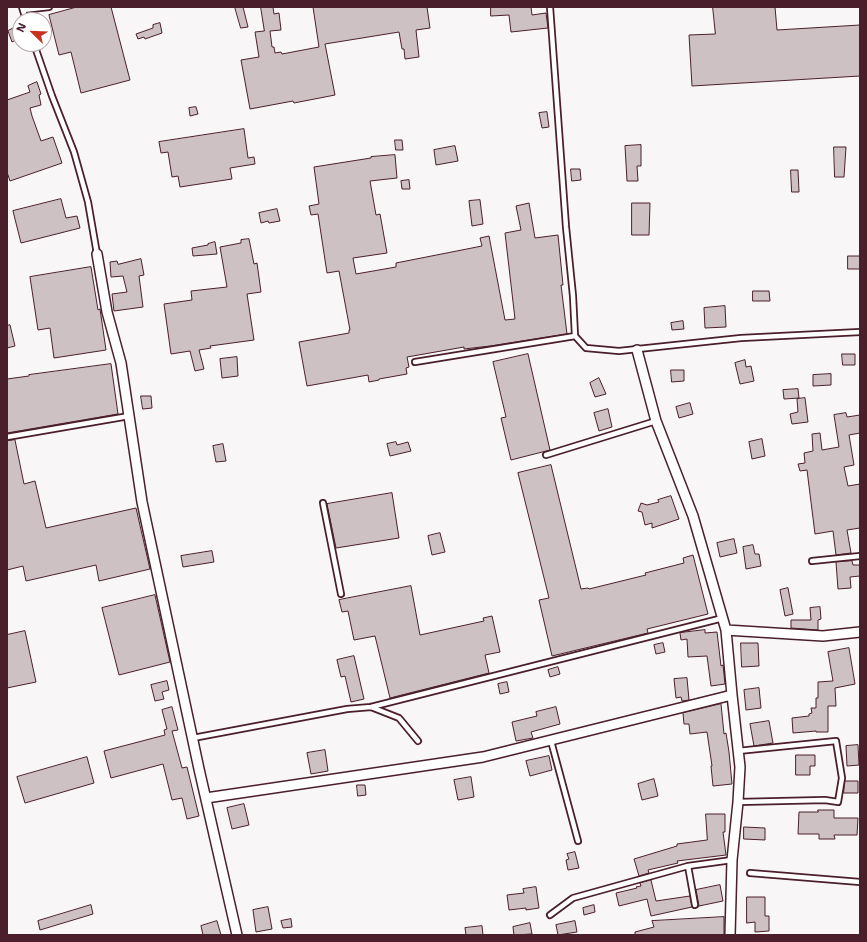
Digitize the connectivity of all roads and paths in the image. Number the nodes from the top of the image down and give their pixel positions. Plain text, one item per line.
1 (49, 7) edge
2 (550, 7) edge
3 (23, 9) edge
4 (37, 52) edge
5 (97, 254) joint
6 (860, 332) edge
7 (575, 336) junction
8 (637, 350) junction
9 (415, 362) dead end
10 (129, 416) junction
11 (656, 422) junction
12 (7, 437) edge
13 (546, 455) dead end
14 (323, 503) dead end
15 (860, 556) edge
16 (812, 562) dead end
17 (342, 594) dead end
18 (723, 618) junction
19 (726, 630) junction
20 (860, 632) edge
21 (732, 695) junction
22 (371, 707) junction
23 (193, 738) junction
24 (418, 741) dead end
25 (551, 741) junction
26 (738, 751) junction
27 (206, 798) junction
28 (738, 802) junction
29 (578, 841) dead end
30 (732, 860) junction
31 (688, 866) junction
32 (750, 873) dead end
33 (860, 882) edge
34 (695, 905) dead end
35 (550, 915) dead end
36 (237, 935) edge
37 (730, 935) edge

1 - 3 lane
2 - 7 lane
4 - 5 lane
5 - 10 street
6 - 8 lane
7 - 8 lane
7 - 9 lane
8 - 11 street
10 - 12 lane
10 - 23 street
11 - 13 lane
11 - 18 street
14 - 17 lane
15 - 16 lane
18 - 19 street
18 - 22 lane
19 - 20 street
19 - 21 street
21 - 25 street
21 - 26 street
22 - 23 lane
22 - 24 lane
23 - 27 street
25 - 27 street
25 - 29 lane
26 - 28 street
26 - 28 lane
27 - 36 street
28 - 30 street
30 - 31 lane
30 - 37 street
31 - 34 lane
31 - 35 lane
32 - 33 lane

